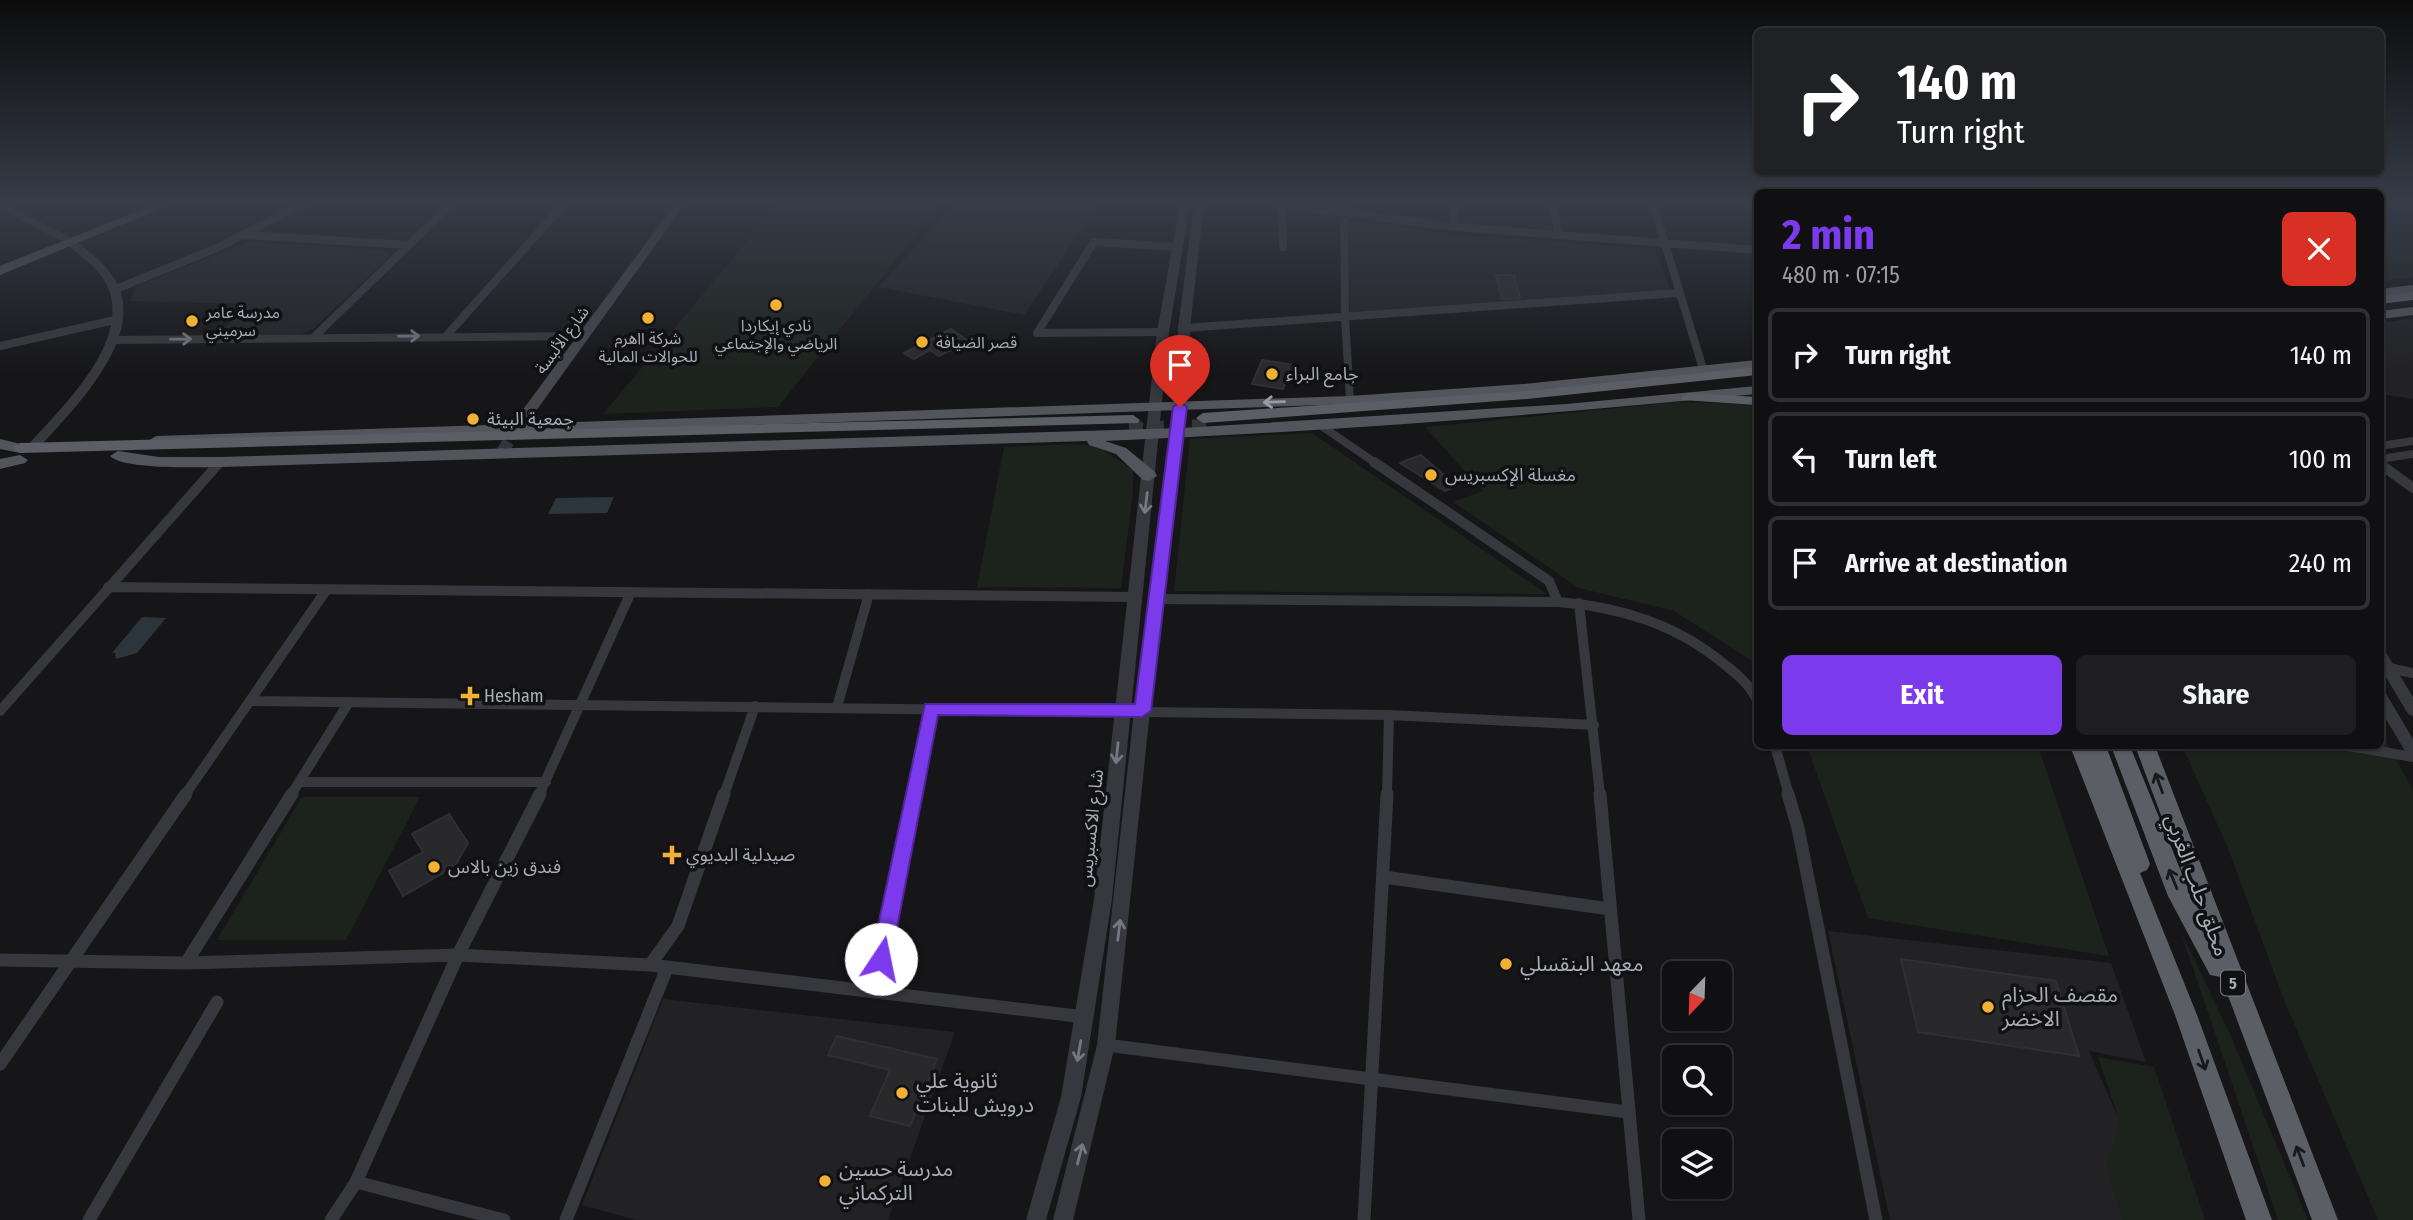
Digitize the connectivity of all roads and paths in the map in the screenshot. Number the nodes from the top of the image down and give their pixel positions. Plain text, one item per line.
1 (23, 261) edge
2 (97, 261) edge
3 (182, 261) edge
4 (393, 261) edge
5 (513, 261) edge
6 (639, 261) edge
7 (1082, 261) edge
8 (1176, 261) edge
9 (1192, 261) edge
10 (1344, 261) edge
11 (1668, 261) edge
12 (0, 271) edge
13 (116, 289) junction
14 (2413, 289) edge
15 (1678, 293) junction
16 (2384, 293) edge
17 (2413, 296) edge
18 (2384, 300) edge
19 (2413, 309) edge
20 (2384, 312) edge
21 (1345, 317) junction
22 (118, 319) junction
23 (1184, 328) junction
24 (1163, 332) junction
25 (447, 335) junction
26 (584, 336) junction
27 (314, 337) junction
28 (113, 340) junction
29 (0, 346) edge
30 (1754, 363) edge
31 (1703, 369) junction
32 (1754, 371) edge
33 (1754, 380) edge
34 (1754, 390) edge
35 (1688, 397) junction
36 (1350, 400) junction
37 (1529, 400) junction
38 (1754, 401) edge
39 (1157, 407) junction
40 (1180, 407) junction
41 (1204, 422) tunnel mouth
42 (1131, 424) tunnel mouth
43 (1320, 425) junction
44 (518, 426) junction
45 (1176, 434) junction
46 (1154, 435) junction
47 (1056, 437) junction
48 (2413, 441) edge
49 (0, 444) edge
50 (2384, 445) edge
51 (0, 449) edge
52 (122, 451) junction
53 (25, 452) junction
54 (2413, 454) edge
55 (2384, 460) edge
56 (220, 461) junction
57 (0, 462) edge
58 (2384, 464) edge
59 (1149, 476) junction
60 (2413, 488) edge
61 (108, 587) junction
62 (327, 589) junction
63 (631, 592) junction
64 (870, 594) junction
65 (1135, 597) junction
66 (1156, 598) junction
67 (1558, 601) junction
68 (1579, 603) junction
69 (2384, 663) edge
70 (2384, 665) edge
71 (2413, 673) edge
72 (1754, 693) edge
73 (250, 701) junction
74 (349, 702) junction
75 (2384, 702) edge
76 (581, 704) junction
77 (755, 706) junction
78 (837, 707) junction
79 (931, 708) junction
80 (1122, 710) junction
81 (2413, 710) edge
82 (0, 711) edge
83 (1142, 711) junction
84 (1389, 715) junction
85 (1594, 725) junction
86 (1776, 749) edge
87 (2081, 749) edge
88 (2097, 749) edge
89 (2121, 749) edge
90 (2146, 749) edge
91 (2366, 749) edge
92 (2413, 752) edge
93 (2413, 757) edge
94 (299, 782) junction
95 (546, 782) junction
96 (1384, 877) junction
97 (1610, 909) junction
98 (458, 955) junction
99 (881, 959) dead end
100 (0, 960) edge
101 (71, 961) junction
102 (186, 963) junction
103 (650, 965) junction
104 (667, 968) junction
105 (217, 1002) dead end
106 (2186, 1015) junction
107 (1085, 1017) junction
108 (2249, 1027) junction
109 (1106, 1045) junction
110 (0, 1064) edge
111 (1370, 1077) junction
112 (1628, 1112) junction
113 (356, 1182) junction
114 (89, 1220) edge
115 (331, 1220) edge
116 (504, 1220) edge
117 (566, 1220) edge
118 (1036, 1220) edge
119 (1063, 1220) edge
120 (1364, 1220) edge
121 (1639, 1220) edge
122 (1876, 1220) edge
123 (2259, 1220) edge
124 (2325, 1220) edge

1 - 12 main road
2 - 13 street
3 - 13 street
4 - 27 street
5 - 25 street
6 - 26 main road, شارع الألبسة
7 - 24 street
8 - 24 street, شارع الاكسبريس
9 - 23 street
10 - 21 street
11 - 15 street
13 - 22 street
14 - 16 main road
15 - 21 street
15 - 31 street
17 - 18 highway
19 - 20 main road
21 - 23 street
21 - 36 street
22 - 28 street
22 - 29 street
23 - 40 street
24 - 39 street, شارع الاكسبريس
25 - 26 street
27 -> 25 street
26 - 44 main road, شارع الألبسة
28 -> 27 street
28 - 53 street
30 - 31 main road
31 - 37 main road
32 - 37 highway
33 - 37 highway
34 - 35 main road
35 - 37 main road
35 - 38 highway
36 - 37 main road
36 -> 40 main road
37 - 41 highway
37 - 43 main road
39 - 40 main road
39 - 44 main road
39 - 46 street, شارع الاكسبريس
40 - 45 street
42 - 52 highway
43 - 45 main road
43 - 67 street
44 - 52 main road
45 - 46 main road
45 - 66 street
46 - 47 main road
46 - 59 street, شارع الاكسبريس
47 - 56 main road
47 - 59 main road
48 - 50 street
49 - 53 main road
51 - 53 main road
52 - 53 highway
52 - 56 main road
53 - 57 main road
54 - 55 street
56 - 61 street
58 - 60 street
59 -> 65 street, شارع الاكسبريس
61 - 62 street
61 - 82 street
62 - 63 street
62 - 73 street
63 - 64 street
63 - 76 street
64 - 65 street
64 - 78 street
65 - 80 street, شارع الاكسبريس
66 - 67 street
66 - 83 street
67 - 68 street
68 - 72 street
68 - 85 street
69 - 71 street
70 - 81 street
73 - 74 street
73 - 101 street
74 - 76 street
74 - 94 street
75 - 92 street
76 - 77 street
76 - 95 street
77 - 78 street
77 - 103 street
78 - 79 street
79 - 80 street
79 - 99 street
80 - 83 street
80 -> 107 street, شارع الاكسبريس
83 - 84 street
109 -> 83 street
84 - 85 street
84 - 96 street
85 - 97 street
86 - 122 street
87 - 106 highway
88 - 106 highway
108 -> 89 highway
108 -> 90 highway, محلق حلب الغربي / 5
91 - 93 street
94 - 95 street
94 - 102 street
95 - 98 street
96 - 97 street
96 - 111 street
97 - 112 street
98 - 102 street
98 - 103 street
98 - 113 street
100 - 101 street
101 - 102 street
101 - 110 street
103 - 104 street
104 - 107 street
104 - 117 street
105 - 114 street
106 -> 123 highway
107 -> 118 street, شارع الاكسبريس
124 -> 108 highway, محلق حلب الغربي / 5
109 - 111 street
119 -> 109 street
111 - 112 street
111 - 120 street
112 - 121 street
113 - 115 street
113 - 116 street

